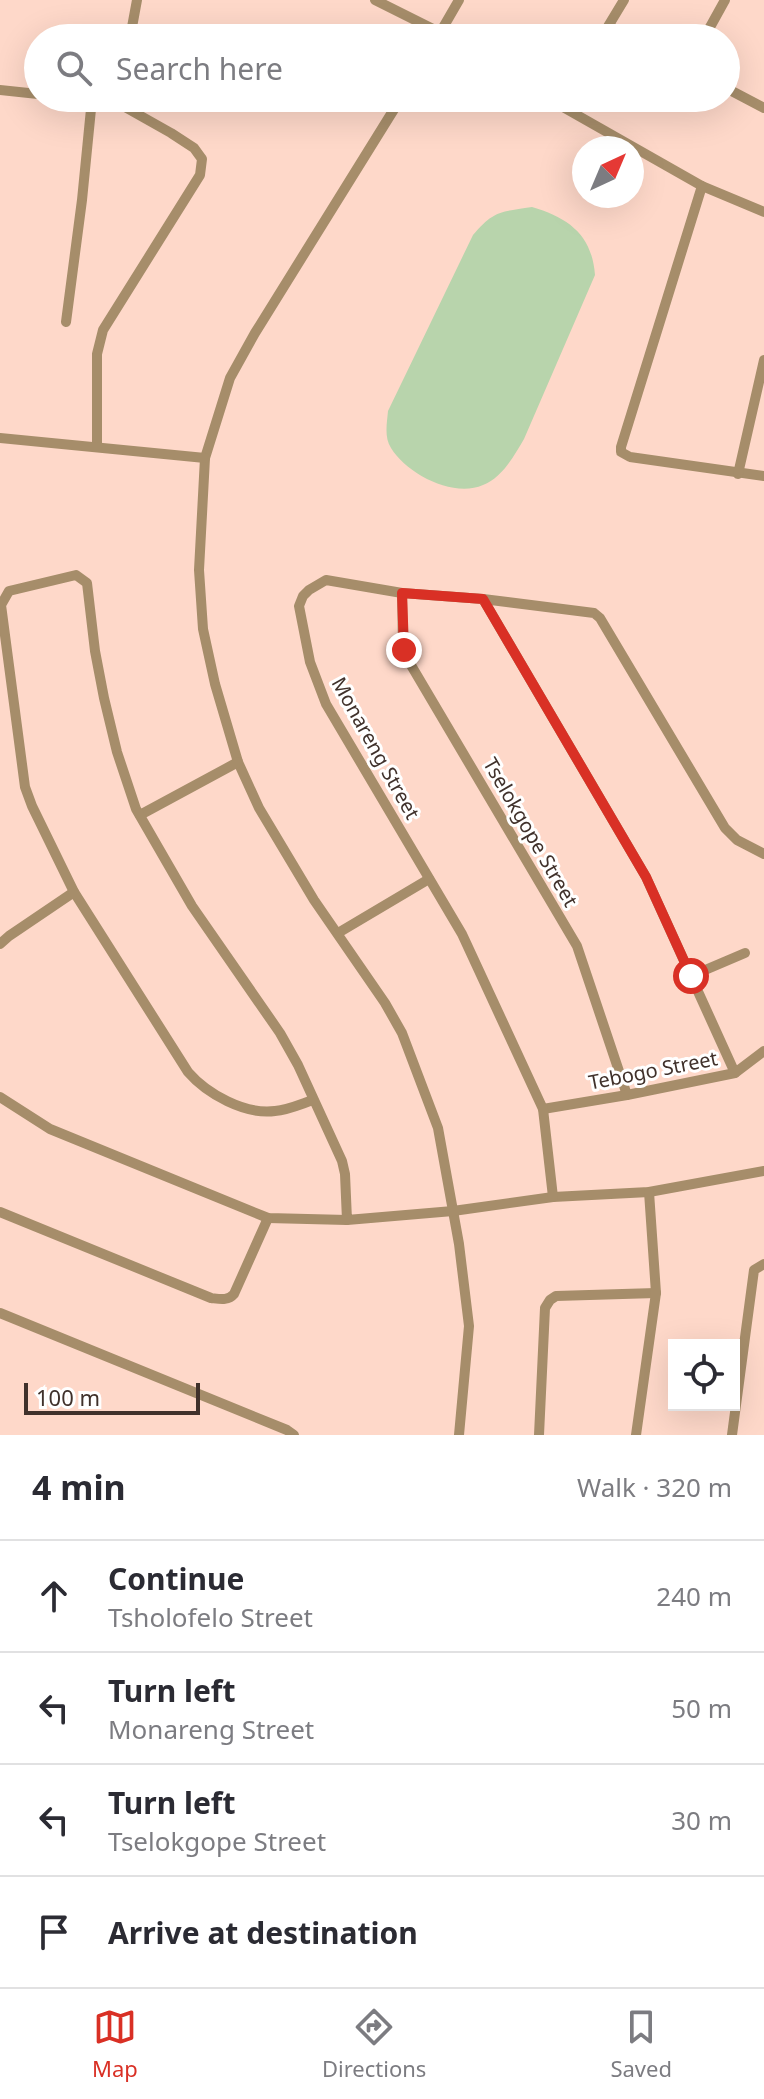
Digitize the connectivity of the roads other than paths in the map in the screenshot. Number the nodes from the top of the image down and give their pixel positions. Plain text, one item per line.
1 (137, 0) edge
2 (375, 0) edge
3 (459, 0) edge
4 (624, 0) edge
5 (725, 0) edge
6 (133, 24) edge
7 (420, 24) edge
8 (448, 24) edge
9 (610, 24) edge
10 (712, 24) edge
11 (0, 90) edge
12 (24, 93) edge
13 (740, 95) edge
14 (764, 108) edge
15 (91, 112) edge
16 (137, 112) edge
17 (392, 112) edge
18 (576, 112) edge
19 (702, 186) junction
20 (764, 212) edge
21 (66, 322) dead end
22 (764, 360) edge
23 (0, 438) edge
24 (97, 447) junction
25 (205, 458) junction
26 (738, 474) junction
27 (764, 476) edge
28 (402, 593) junction
29 (483, 599) junction
30 (238, 762) junction
31 (140, 815) junction
32 (764, 854) edge
33 (429, 879) junction
34 (74, 892) junction
35 (338, 933) junction
36 (0, 944) edge
37 (745, 953) dead end
38 (691, 976) junction
39 (764, 1051) edge
40 (735, 1073) junction
41 (627, 1095) junction
42 (313, 1100) junction
43 (1, 1101) edge
44 (543, 1109) junction
45 (764, 1171) edge
46 (649, 1192) junction
47 (553, 1197) junction
48 (453, 1211) junction
49 (0, 1212) edge
50 (268, 1218) junction
51 (347, 1220) junction
52 (764, 1264) edge
53 (656, 1293) junction
54 (0, 1313) edge
55 (294, 1435) edge
56 (459, 1435) edge
57 (539, 1435) edge
58 (636, 1435) edge
59 (732, 1435) edge

1 - 6 street
2 - 7 street
3 - 8 street
4 - 9 street
5 - 10 street
11 - 12 street
13 - 14 street
15 - 21 street
16 - 24 street
17 - 25 street
18 - 19 street
19 - 20 street
19 - 26 street
22 - 26 street
23 - 24 street
24 - 25 street
25 - 30 street
26 - 27 street
28 - 29 street, Monareng Street
28 - 33 street, Monareng Street
28 - 41 street, Tselokgope Street
29 - 32 street, Monareng Street
29 - 38 street
30 - 31 street
30 - 35 street
31 - 34 street
31 - 42 street
33 - 35 street
33 - 44 street, Monareng Street
34 - 36 street
34 - 42 street
35 - 48 street
37 - 38 street
38 - 40 street
39 - 40 street, Tebogo Street
40 - 41 street, Tebogo Street
41 - 44 street, Tebogo Street
42 - 51 street
43 - 50 street
44 - 47 street, Monareng Street
45 - 46 street
46 - 47 street
46 - 53 street
47 - 48 street
48 - 51 street
48 - 56 street
49 - 50 street
50 - 51 street
52 - 59 street
53 - 57 street
53 - 58 street
54 - 55 street

